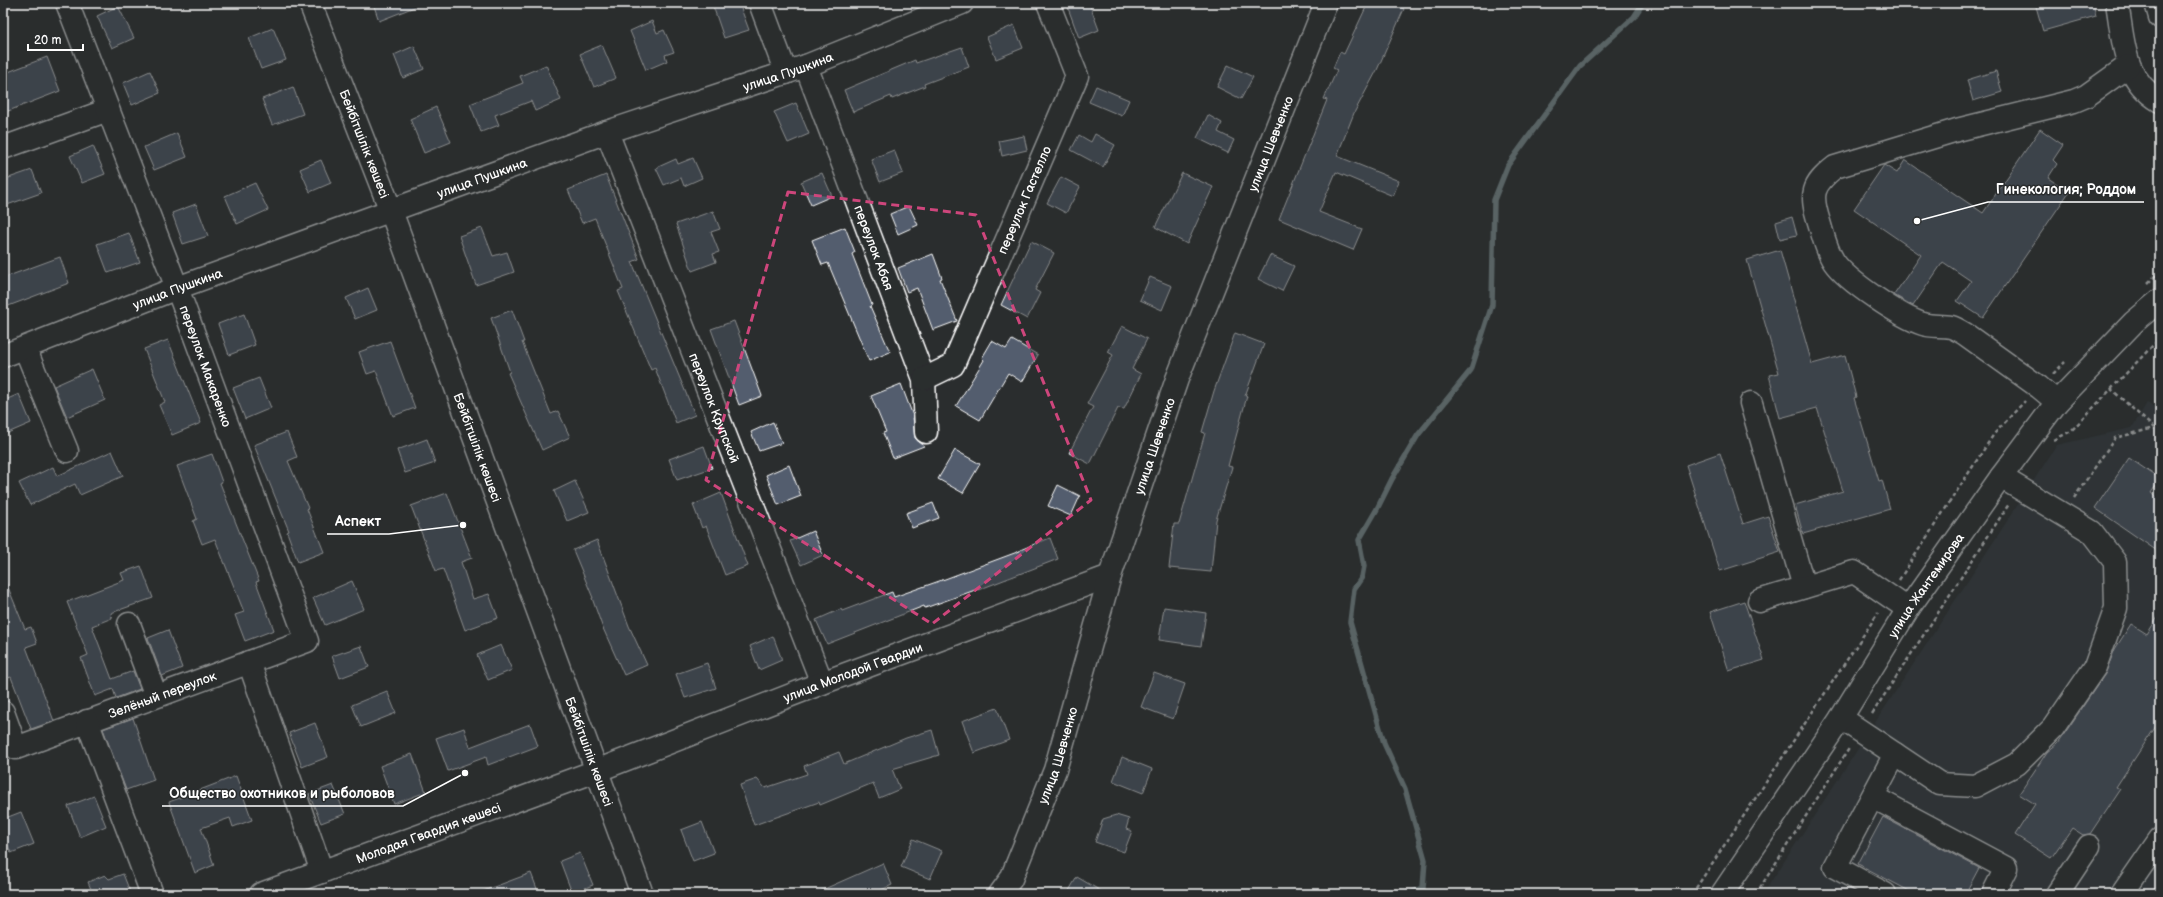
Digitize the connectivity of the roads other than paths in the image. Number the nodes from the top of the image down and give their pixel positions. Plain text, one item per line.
1 (68, 3) edge
2 (310, 3) edge
3 (760, 3) edge
4 (962, 3) edge
5 (1048, 3) edge
6 (1326, 3) edge
7 (2117, 3) edge
8 (2156, 3) edge
9 (2160, 17) edge
10 (2128, 66) junction
11 (796, 70) junction
12 (2160, 101) edge
13 (108, 110) junction
14 (607, 132) junction
15 (3, 148) edge
16 (391, 211) junction
17 (177, 288) junction
18 (2160, 300) edge
19 (25, 348) junction
20 (3, 356) edge
21 (924, 379) junction
22 (2057, 402) junction
23 (1751, 403) dead end
24 (926, 432) dead end
25 (67, 451) dead end
26 (2010, 483) junction
27 (1110, 576) junction
28 (1804, 587) junction
29 (1760, 601) dead end
30 (1908, 609) junction
31 (128, 624) dead end
32 (307, 641) joint
33 (249, 662) junction
34 (822, 683) junction
35 (156, 696) junction
36 (3, 712) edge
37 (1841, 718) junction
38 (88, 721) junction
39 (1895, 754) junction
40 (596, 770) junction
41 (1873, 797) junction
42 (2160, 839) edge
43 (2089, 846) dead end
44 (322, 872) junction
45 (303, 887) edge
46 (1996, 893) edge
47 (152, 894) edge
48 (260, 894) edge
49 (642, 894) edge
50 (1000, 894) edge
51 (1722, 894) edge
52 (1885, 894) edge
53 (2057, 894) edge
54 (2122, 894) edge

1 - 13 street, переулок Макаренко
2 - 16 street, Бейбітшілік көшесі
3 - 11 street, переулок Абая
4 - 11 street, улица Пушкина
5 - 21 street, переулок Гастелло
6 - 27 street, улица Шевченко
7 - 10 street
8 - 9 street
10 - 12 street
10 - 22 street
11 - 14 street, улица Пушкина
11 - 21 street, переулок Абая
13 - 15 street
13 - 17 street, переулок Макаренко
14 - 16 street, улица Пушкина
14 - 34 street, переулок Крупской
16 - 17 street, улица Пушкина
16 - 40 street, Бейбітшілік көшесі
17 - 19 street, улица Пушкина
17 - 32 street, переулок Макаренко
18 - 22 street, улица Жантемирова
19 - 20 street, улица Пушкина
19 - 25 street
21 - 24 street, переулок Абая
22 - 26 street, улица Жантемирова
23 - 28 street
26 - 30 street, улица Жантемирова
26 - 39 street
27 - 34 street, улица Молодой Гвардии
27 - 50 street, улица Шевченко
28 - 29 street
28 - 30 street
30 - 37 street, улица Жантемирова
31 - 35 street
32 - 33 street, Зелёный переулок
33 - 35 street, Зелёный переулок
33 - 44 street
34 - 40 street, улица Молодой Гвардии
35 - 38 street, Зелёный переулок
36 - 38 street, Зелёный переулок
37 - 39 street
37 - 51 street, улица Жантемирова
38 - 47 street
39 - 41 street
40 - 44 street, Молодая Гвардия көшесі
40 - 49 street, Бейбітшілік көшесі
41 - 46 street
41 - 52 street
42 - 54 street
43 - 53 street
44 - 45 street, Молодая Гвардия көшесі
45 - 48 street, Молодая Гвардия көшесі

